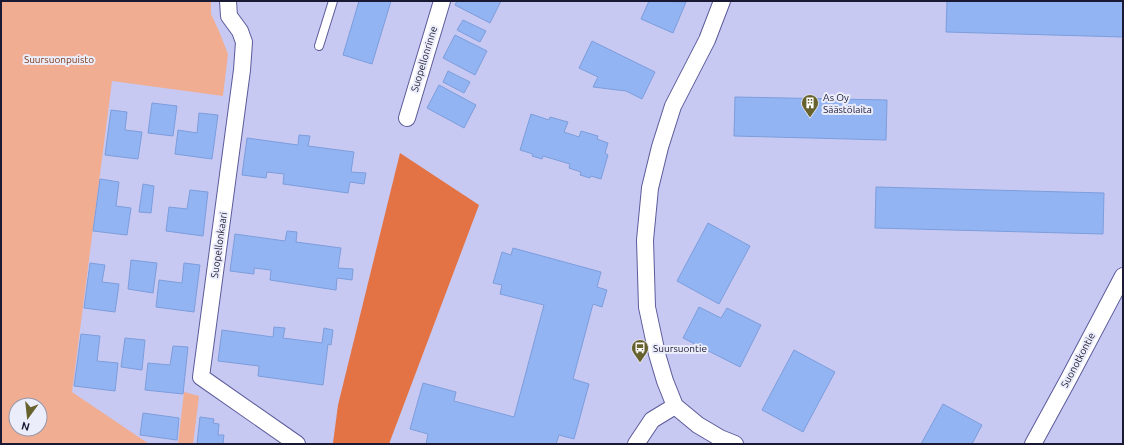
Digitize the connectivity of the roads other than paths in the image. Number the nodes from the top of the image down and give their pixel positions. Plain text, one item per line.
1 (228, 1) edge
2 (333, 1) edge
3 (442, 1) edge
4 (722, 1) edge
5 (319, 46) dead end
6 (407, 118) dead end
7 (1123, 276) edge
8 (676, 406) junction
9 (297, 444) edge
10 (636, 444) edge
11 (735, 444) edge
12 (1033, 444) edge

1 - 9 street, Suopellonkaari
2 - 5 lane
3 - 6 street, Suopellonrinne
4 - 8 street
7 - 12 street, Suonotkontie
8 - 10 street
8 - 11 street

